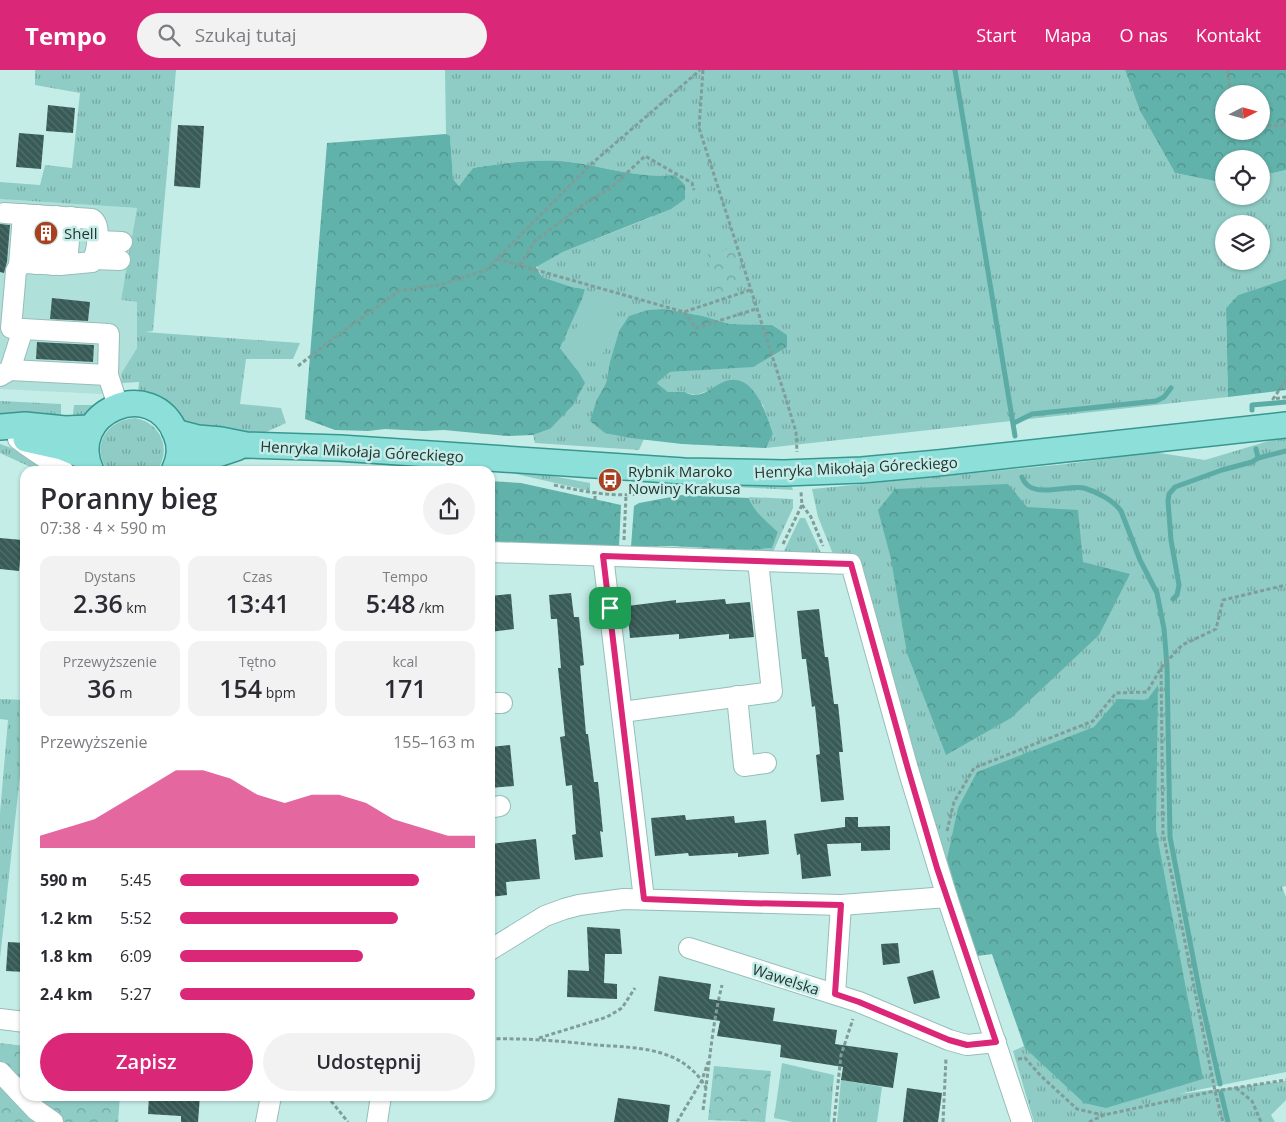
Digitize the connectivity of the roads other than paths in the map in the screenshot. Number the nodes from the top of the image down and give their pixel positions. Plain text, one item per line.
1 (39, 215) junction
2 (95, 250) junction
3 (121, 251) dead end
4 (44, 265) junction
5 (23, 329) junction
6 (5, 373) edge
7 (108, 375) junction
8 (118, 406) junction
9 (1286, 425) edge
10 (91, 428) junction
11 (4, 430) edge
12 (176, 432) junction
13 (246, 445) junction
14 (88, 464) edge
15 (57, 466) edge
16 (176, 466) edge
17 (179, 466) edge
18 (495, 552) edge
19 (603, 556) junction
20 (758, 561) junction
21 (737, 696) junction
22 (622, 712) junction
23 (766, 763) dead end
24 (947, 897) junction
25 (644, 899) junction
26 (841, 905) junction
27 (495, 947) edge
28 (688, 948) dead end
29 (835, 994) junction
30 (0, 1019) edge
31 (20, 1021) edge
32 (996, 1042) junction
33 (0, 1072) edge
34 (20, 1093) edge
35 (27, 1101) edge
36 (259, 1101) edge
37 (270, 1101) edge
38 (379, 1101) edge
39 (53, 1122) edge
40 (261, 1122) edge
41 (266, 1122) edge
42 (377, 1122) edge
43 (1022, 1122) edge

1 - 2 street
1 - 4 street
1 - 4 street
2 - 3 street
2 - 4 street
4 - 5 street
5 - 6 street
5 - 7 street
6 - 7 street
7 - 8 street
8 - 10 main road
8 - 12 main road
9 - 13 main road, Henryka Mikołaja Góreckiego
10 - 11 main road
10 - 14 main road
11 - 14 main road
11 - 15 street
12 - 13 main road, Henryka Mikołaja Góreckiego
12 - 16 main road
13 - 17 main road, Henryka Mikołaja Góreckiego
18 - 19 street
19 - 20 street
19 - 22 street
20 - 21 street
20 - 24 street
21 - 22 street
21 - 23 street
22 - 25 street
24 - 26 street
24 - 32 street
25 - 26 street
25 - 27 street
26 - 29 street
28 - 29 street, Wawelska
29 - 32 street, Wawelska
30 - 31 street
32 - 43 street
33 - 34 street
35 - 39 street
36 - 40 street
37 - 41 street
38 - 42 street

